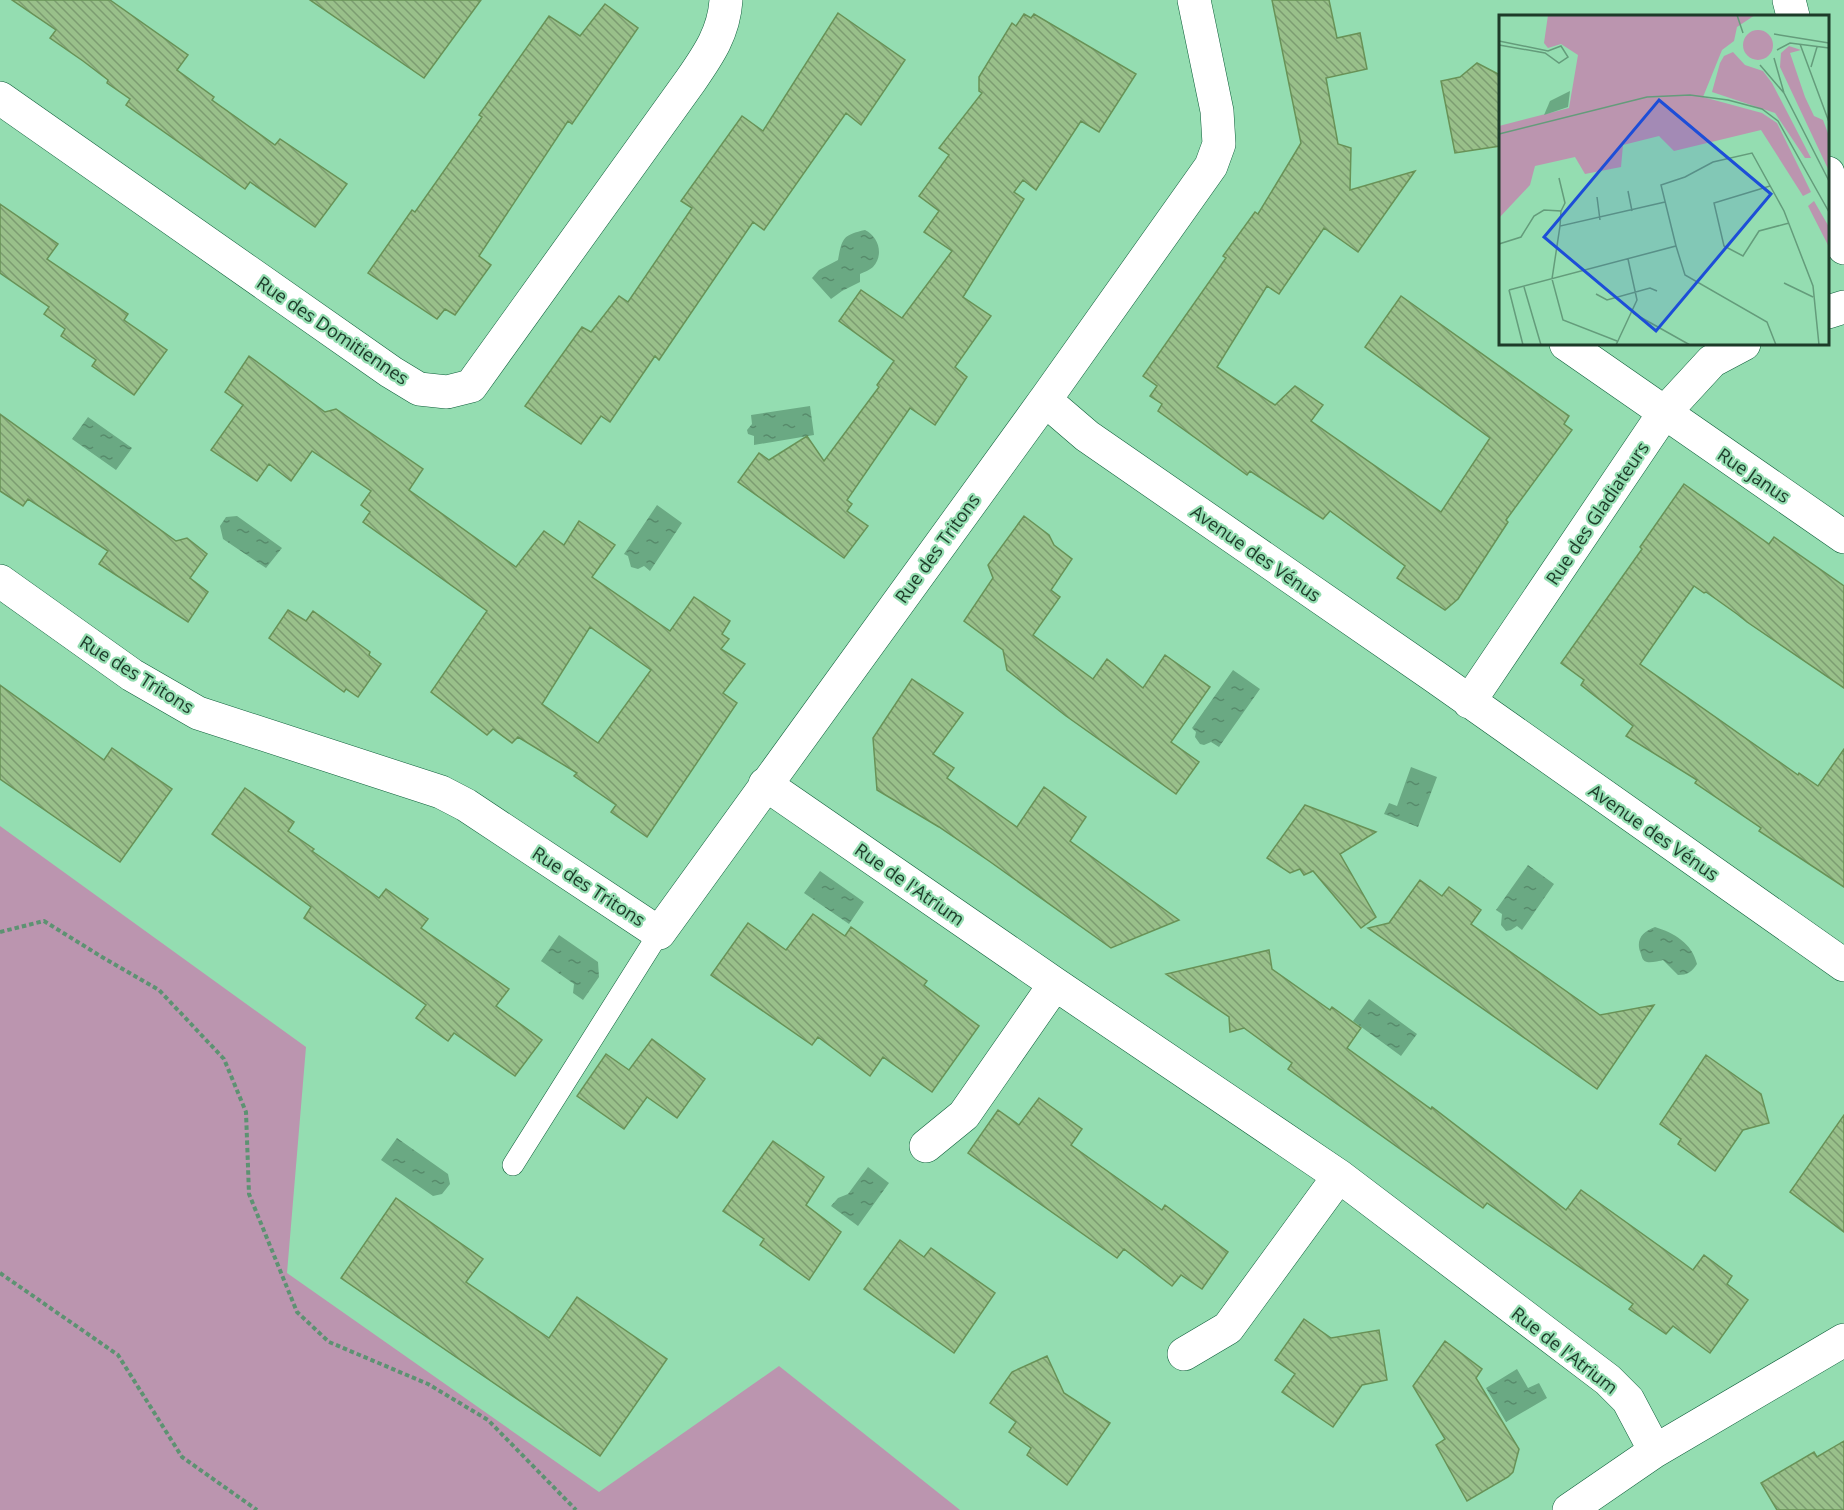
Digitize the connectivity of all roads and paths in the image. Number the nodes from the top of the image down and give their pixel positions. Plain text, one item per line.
1 (726, 0) edge
2 (1194, 0) edge
3 (1789, 0) edge
4 (1793, 15) edge
5 (0, 98) edge
6 (1829, 182) edge
7 (1844, 248) edge
8 (1844, 307) edge
9 (1829, 311) edge
10 (1567, 345) edge
11 (1742, 345) edge
12 (1045, 400) junction
13 (1664, 413) junction
14 (1844, 537) edge
15 (0, 581) edge
16 (1469, 702) junction
17 (765, 784) junction
18 (0, 932) edge
19 (659, 933) junction
20 (1844, 965) edge
21 (1055, 984) junction
22 (927, 1146) dead end
23 (513, 1165) dead end
24 (1338, 1176) junction
25 (0, 1273) edge
26 (1844, 1340) edge
27 (1184, 1354) dead end
28 (1655, 1451) junction
29 (257, 1510) edge
30 (576, 1510) edge
31 (1569, 1510) edge

1 - 5 street, Rue des Domitiennes
2 - 12 street
3 - 4 street
6 - 7 street
8 - 9 street
10 - 13 street, Rue Janus
11 - 13 street, Rue des Gladiateurs
12 - 16 street, Avenue des Vénus
12 - 17 street, Rue des Tritons
13 - 14 street, Rue Janus
13 - 16 street, Rue des Gladiateurs
15 - 19 street, Rue des Tritons
16 - 20 street, Avenue des Vénus
17 - 19 street, Rue des Tritons
17 - 21 street, Rue de l'Atrium
18 - 30 path
19 - 23 lane
21 - 22 street
21 - 24 street, Rue de l'Atrium
24 - 27 street
24 - 28 street, Rue de l'Atrium
25 - 29 path
26 - 28 street
28 - 31 street

